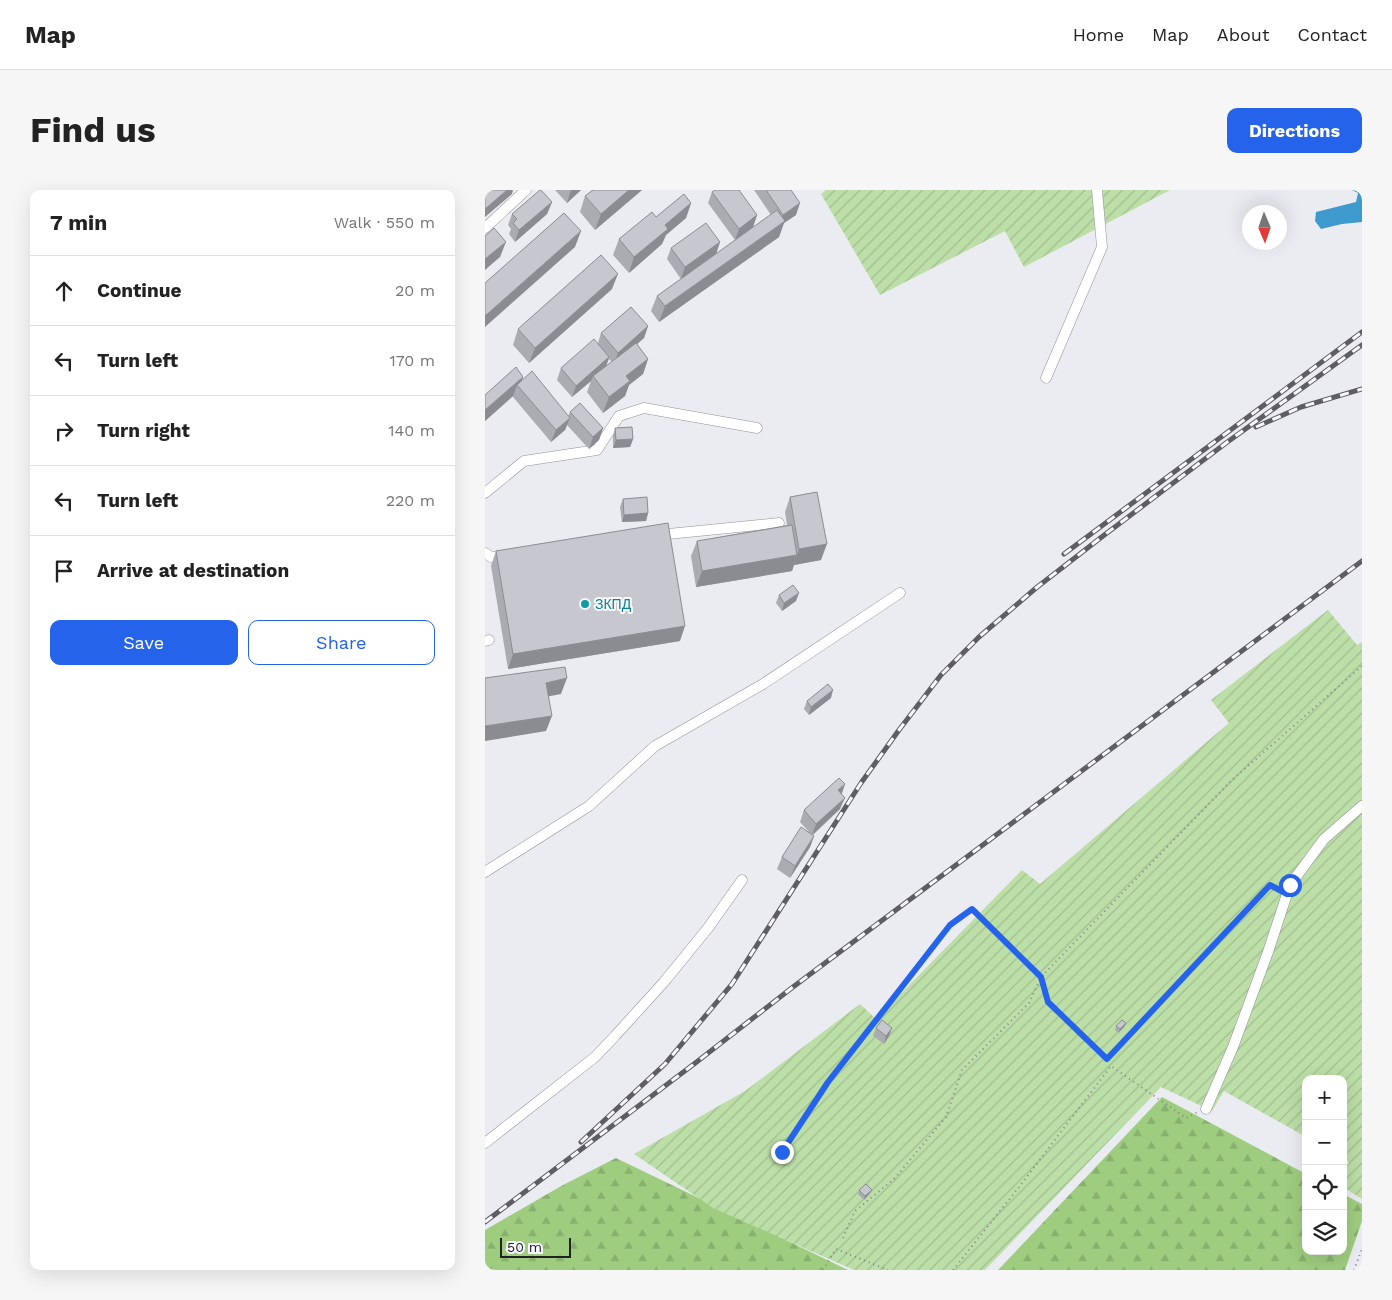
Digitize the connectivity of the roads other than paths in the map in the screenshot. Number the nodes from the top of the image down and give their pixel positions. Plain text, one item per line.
1 (527, 190) edge
2 (1097, 190) edge
3 (485, 228) edge
4 (1046, 378) dead end
5 (757, 428) dead end
6 (485, 493) edge
7 (779, 523) dead end
8 (648, 537) edge
9 (485, 553) edge
10 (520, 553) edge
11 (900, 594) dead end
12 (1362, 806) edge
13 (485, 872) edge
14 (742, 880) dead end
15 (1206, 1109) road end
16 (485, 1143) edge

1 - 3 lane
2 - 4 lane
5 - 6 lane
7 - 8 lane
9 - 10 lane
11 - 13 lane
12 - 15 lane
14 - 16 lane

